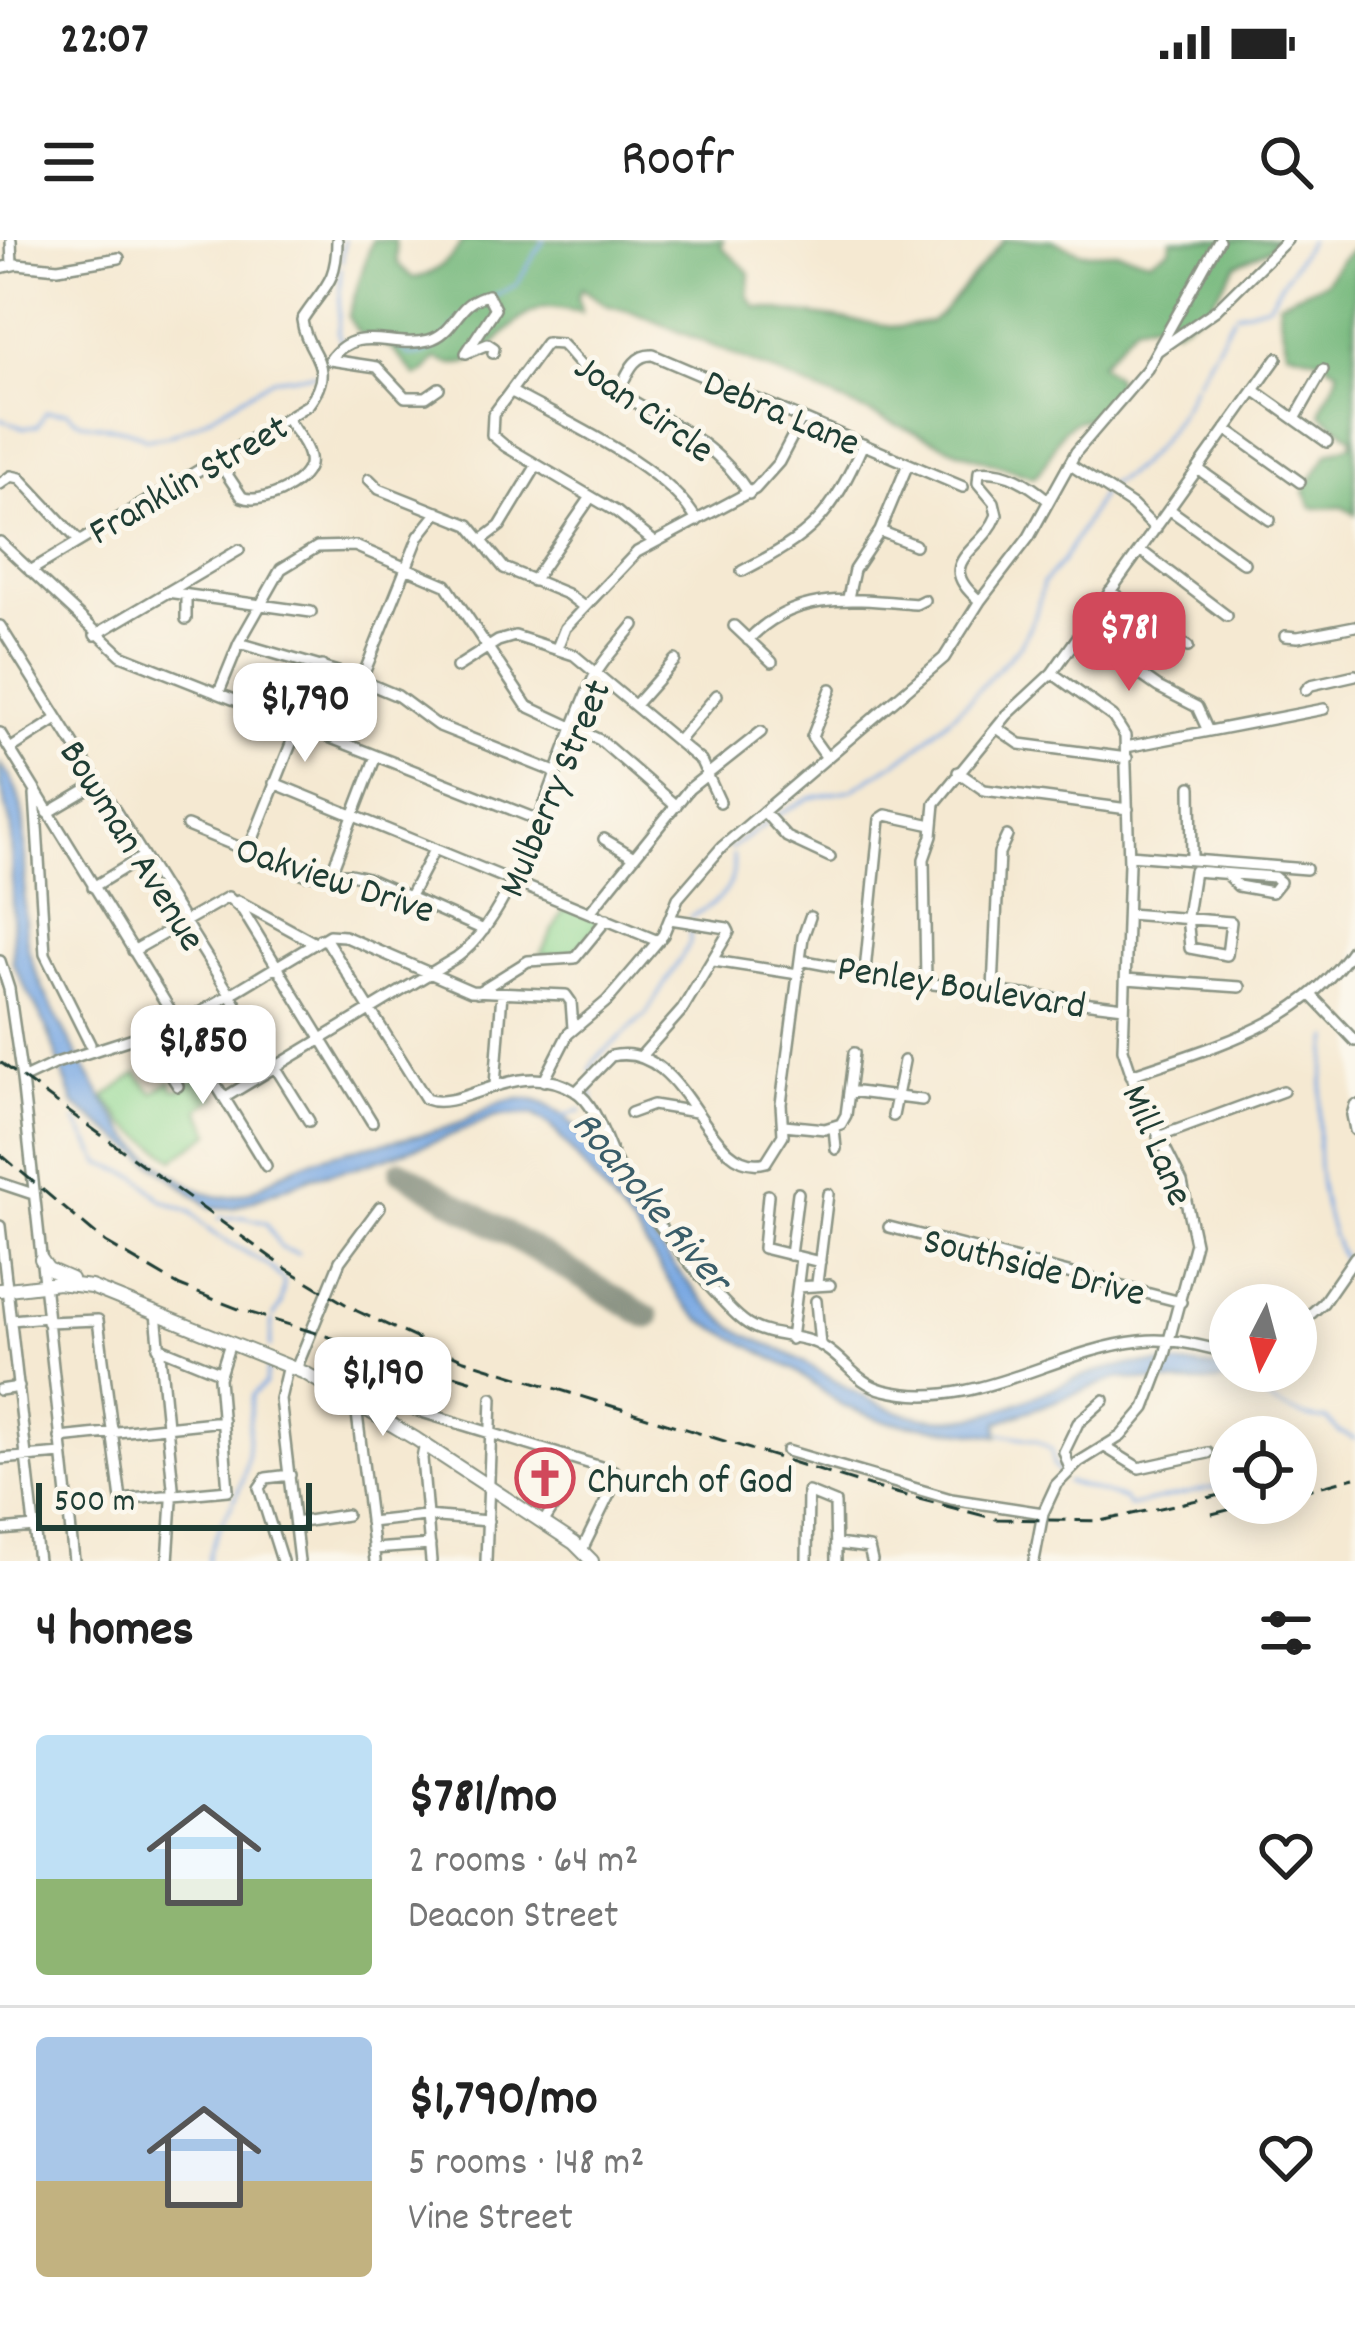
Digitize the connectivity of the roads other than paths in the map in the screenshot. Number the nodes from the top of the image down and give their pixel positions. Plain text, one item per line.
1 (11, 240) edge
2 (338, 240) edge
3 (1219, 240) edge
4 (1287, 240) edge
5 (118, 259) dead end
6 (12, 265) junction
7 (0, 268) edge
8 (1157, 350) junction
9 (493, 353) dead end
10 (1277, 358) dead end
11 (327, 365) junction
12 (1323, 370) dead end
13 (439, 388) dead end
14 (1254, 390) junction
15 (512, 392) junction
16 (619, 392) junction
17 (411, 398) junction
18 (408, 416) dead end
19 (802, 418) junction
20 (1295, 419) junction
21 (288, 420) junction
22 (1226, 429) junction
23 (1327, 442) dead end
24 (863, 444) junction
25 (216, 458) junction
26 (536, 464) junction
27 (908, 464) junction
28 (1069, 464) junction
29 (0, 467) edge
30 (1198, 469) junction
31 (369, 479) dead end
32 (3, 481) edge
33 (1300, 482) dead end
34 (963, 487) dead end
35 (749, 494) junction
36 (591, 496) junction
37 (1048, 501) junction
38 (1168, 509) junction
39 (438, 512) junction
40 (1270, 520) dead end
41 (697, 521) junction
42 (1156, 529) junction
43 (880, 531) junction
44 (483, 539) junction
45 (79, 540) junction
46 (652, 541) junction
47 (0, 542) edge
48 (915, 544) dead end
49 (239, 550) dead end
50 (1140, 550) junction
51 (1244, 563) dead end
52 (407, 566) junction
53 (30, 571) junction
54 (742, 571) dead end
55 (533, 581) junction
56 (1110, 591) junction
57 (167, 592) junction
58 (186, 595) junction
59 (848, 598) junction
60 (924, 600) dead end
61 (980, 602) junction
62 (259, 603) junction
63 (584, 607) junction
64 (310, 612) dead end
65 (1227, 616) dead end
66 (186, 619) dead end
67 (634, 625) dead end
68 (0, 626) edge
69 (734, 626) dead end
70 (1355, 626) edge
71 (1081, 632) junction
72 (95, 634) junction
73 (1285, 636) dead end
74 (748, 640) junction
75 (239, 643) junction
76 (13, 647) junction
77 (489, 647) junction
78 (1188, 647) dead end
79 (557, 648) junction
80 (0, 655) edge
81 (675, 660) dead end
82 (772, 662) dead end
83 (322, 666) junction
84 (457, 668) dead end
85 (597, 671) junction
86 (1052, 673) junction
87 (1355, 675) edge
88 (361, 681) junction
89 (831, 689) dead end
90 (1306, 690) dead end
91 (218, 692) junction
92 (717, 695) dead end
93 (636, 704) junction
94 (1324, 710) dead end
95 (57, 719) junction
96 (297, 724) junction
97 (573, 727) junction
98 (997, 728) junction
99 (1208, 731) junction
100 (760, 732) dead end
101 (0, 734) edge
102 (678, 741) junction
103 (10, 749) junction
104 (1126, 752) junction
105 (376, 756) junction
106 (827, 758) junction
107 (555, 772) junction
108 (958, 772) junction
109 (709, 773) junction
110 (274, 783) junction
111 (97, 784) junction
112 (1191, 787) dead end
113 (35, 789) junction
114 (721, 802) dead end
115 (676, 806) junction
116 (1128, 809) junction
117 (764, 812) junction
118 (49, 813) junction
119 (353, 816) junction
120 (536, 819) junction
121 (932, 825) junction
122 (187, 826) dead end
123 (1007, 836) dead end
124 (604, 838) dead end
125 (249, 849) junction
126 (434, 850) junction
127 (1129, 855) junction
128 (830, 856) dead end
129 (142, 857) junction
130 (634, 857) junction
131 (1192, 860) junction
132 (1306, 869) dead end
133 (1226, 874) junction
134 (330, 875) junction
135 (513, 878) junction
136 (94, 887) junction
137 (410, 896) junction
138 (228, 897) junction
139 (590, 912) junction
140 (1128, 914) junction
141 (1187, 916) junction
142 (810, 917) dead end
143 (670, 919) junction
144 (607, 920) junction
145 (182, 922) junction
146 (484, 930) junction
147 (317, 940) junction
148 (658, 941) junction
149 (1355, 946) edge
150 (133, 951) junction
151 (800, 960) junction
152 (0, 961) edge
153 (714, 961) junction
154 (276, 965) junction
155 (865, 971) junction
156 (428, 973) junction
157 (798, 974) junction
158 (1126, 980) junction
159 (926, 982) junction
160 (1240, 987) dead end
161 (993, 990) junction
162 (478, 992) junction
163 (502, 993) junction
164 (228, 996) junction
165 (1312, 996) junction
166 (1124, 1007) junction
167 (369, 1008) junction
168 (178, 1024) junction
169 (573, 1028) junction
170 (145, 1035) junction
171 (321, 1039) junction
172 (1355, 1041) edge
173 (91, 1048) junction
174 (854, 1053) dead end
175 (642, 1054) junction
176 (904, 1061) dead end
177 (273, 1068) junction
178 (1131, 1075) junction
179 (22, 1079) junction
180 (544, 1081) junction
181 (496, 1084) junction
182 (178, 1086) dead end
183 (849, 1091) junction
184 (1283, 1091) dead end
185 (576, 1092) junction
186 (898, 1097) junction
187 (224, 1098) junction
188 (922, 1100) dead end
189 (1355, 1105) edge
190 (695, 1112) junction
191 (631, 1113) dead end
192 (892, 1116) dead end
193 (309, 1121) dead end
194 (373, 1122) dead end
195 (784, 1125) junction
196 (834, 1128) junction
197 (1355, 1130) edge
198 (1158, 1137) junction
199 (836, 1149) dead end
200 (266, 1166) dead end
201 (0, 1183) edge
202 (798, 1192) dead end
203 (33, 1194) junction
204 (828, 1194) dead end
205 (768, 1195) dead end
206 (380, 1207) dead end
207 (0, 1226) edge
208 (889, 1227) dead end
209 (796, 1256) junction
210 (1355, 1257) edge
211 (40, 1259) junction
212 (820, 1262) junction
213 (817, 1283) junction
214 (43, 1285) junction
215 (830, 1285) dead end
216 (83, 1286) junction
217 (798, 1287) junction
218 (4, 1289) edge
219 (816, 1301) dead end
220 (1180, 1302) junction
221 (1317, 1308) edge
222 (156, 1313) junction
223 (47, 1319) junction
224 (8, 1321) edge
225 (791, 1339) junction
226 (1170, 1340) junction
227 (230, 1342) junction
228 (814, 1343) junction
229 (158, 1347) junction
230 (1209, 1348) edge
231 (343, 1352) dead end
232 (292, 1367) junction
233 (219, 1372) junction
234 (19, 1387) junction
235 (0, 1390) edge
236 (492, 1398) dead end
237 (1104, 1400) dead end
238 (356, 1405) junction
239 (376, 1416) junction
240 (223, 1420) junction
241 (166, 1425) junction
242 (113, 1432) junction
243 (492, 1433) junction
244 (60, 1438) junction
245 (425, 1444) junction
246 (1105, 1447) junction
247 (788, 1451) dead end
248 (1208, 1453) dead end
249 (62, 1454) junction
250 (27, 1457) junction
251 (0, 1459) edge
252 (1070, 1469) junction
253 (290, 1475) junction
254 (489, 1487) junction
255 (173, 1496) junction
256 (556, 1502) dead end
257 (1043, 1513) junction
258 (346, 1515) dead end
259 (429, 1517) junction
260 (488, 1521) junction
261 (370, 1522) junction
262 (295, 1523) junction
263 (543, 1523) junction
264 (35, 1526) junction
265 (0, 1531) edge
266 (837, 1544) junction
267 (430, 1545) junction
268 (582, 1550) junction
269 (374, 1555) edge
270 (38, 1561) edge
271 (74, 1561) edge
272 (168, 1561) edge
273 (282, 1561) edge
274 (299, 1561) edge
275 (430, 1561) edge
276 (486, 1561) edge
277 (592, 1561) edge
278 (807, 1561) edge
279 (836, 1561) edge
280 (872, 1561) edge
281 (1034, 1561) edge

1 - 6 street
2 - 11 street
3 - 8 street
4 - 8 street
5 - 6 street
6 - 7 street
8 - 28 street
9 - 11 street
10 - 14 street
11 - 17 street
11 - 21 street, Franklin Street
12 - 20 street
13 - 17 street
14 - 20 street
14 - 22 street
15 - 16 street, Joan Circle
15 - 26 street, Joan Circle
15 - 41 street
16 - 19 street, Debra Lane
16 - 35 street, Joan Circle
17 - 18 street
19 - 24 street, Debra Lane
19 - 35 street
20 - 23 street
21 - 25 street, Franklin Street
21 - 25 street
22 - 30 street
22 - 33 street
24 - 27 street, Debra Lane
24 - 54 street
25 - 45 street, Franklin Street
26 - 36 street, Joan Circle
26 - 44 street
27 - 34 street, Debra Lane
27 - 43 street
28 - 37 street
28 - 42 street
29 - 32 street
30 - 38 street
30 - 40 street
31 - 39 street
32 - 45 street
35 - 41 street
36 - 46 street, Joan Circle
36 - 55 street
37 - 61 street
37 - 61 street
38 - 42 street
38 - 51 street
39 - 44 street
39 - 52 street
41 - 46 street
42 - 50 street
43 - 48 street
43 - 59 street
44 - 55 street
45 - 53 street, Franklin Street
46 - 63 street
47 - 53 street
49 - 57 street
50 - 56 street
50 - 65 street
52 - 62 street
52 - 77 street
52 - 88 street
53 - 72 street
55 - 63 street
56 - 71 street
56 - 78 street
57 - 58 street
57 - 72 street
58 - 62 street
58 - 66 street
59 - 60 street
59 - 74 street
61 - 106 street
62 - 64 street
62 - 75 street
63 - 79 street
67 - 85 street, Mulberry Street
68 - 76 street, Bowman Avenue
69 - 74 street
70 - 73 street
71 - 86 street
71 - 99 street
72 - 91 street
74 - 82 street
75 - 83 street
75 - 91 street
76 - 80 street
76 - 95 street, Bowman Avenue
77 - 79 street
77 - 84 street
77 - 97 street
79 - 85 street
81 - 93 street
83 - 88 street
83 - 96 street
85 - 93 street
85 - 97 street, Mulberry Street
86 - 98 street
86 - 104 street
87 - 90 street
88 - 107 street
89 - 106 street
91 - 96 street
92 - 102 street
93 - 102 street
94 - 99 street
95 - 103 street
95 - 111 street, Bowman Avenue
96 - 105 street
96 - 110 street
97 - 107 street, Mulberry Street
97 - 115 street
98 - 104 street
98 - 108 street
99 - 104 street
100 - 109 street
101 - 103 street
102 - 109 street
103 - 113 street
104 - 116 street, Mill Lane
105 - 119 street
105 - 120 street
106 - 117 street
107 - 120 street, Mulberry Street
108 - 116 street
108 - 121 street
109 - 114 street
109 - 115 street
110 - 119 street
110 - 125 street
111 - 118 street
111 - 129 street, Bowman Avenue
112 - 131 street
113 - 118 street
113 - 173 street
115 - 130 street
116 - 127 street, Mill Lane
117 - 128 street
117 - 143 street
118 - 136 street
119 - 126 street
119 - 134 street
120 - 135 street, Mulberry Street
121 - 155 street
121 - 159 street
122 - 125 street, Oakview Drive
123 - 161 street
124 - 130 street
125 - 134 street, Oakview Drive
126 - 135 street
126 - 137 street
127 - 131 street
127 - 140 street, Mill Lane
129 - 136 street
129 - 145 street, Bowman Avenue
130 - 139 street
131 - 132 street
133 - 133 street
133 - 141 street
134 - 137 street, Oakview Drive
135 - 139 street
135 - 146 street, Mulberry Street
136 - 150 street
137 - 146 street, Oakview Drive
138 - 145 street
138 - 147 street
138 - 154 street
139 - 144 street
140 - 141 street
140 - 158 street, Mill Lane
141 - 141 street
142 - 151 street
143 - 148 street
143 - 153 street
144 - 148 street
144 - 162 street
145 - 150 street
145 - 164 street, Bowman Avenue
146 - 156 street, Mulberry Street
147 - 154 street
147 - 156 street
147 - 167 street
148 - 169 street
149 - 165 street
150 - 168 street
151 - 155 street, Penley Boulevard
151 - 157 street
152 - 179 street
153 - 157 street, Penley Boulevard
153 - 175 street
154 - 164 street
154 - 171 street
155 - 159 street, Penley Boulevard
156 - 162 street
156 - 167 street, Mulberry Street
157 - 195 street
158 - 160 street
158 - 166 street, Mill Lane
159 - 161 street, Penley Boulevard
161 - 166 street, Penley Boulevard
162 - 163 street
163 - 169 street
163 - 181 street
164 - 168 street
164 - 177 street, Bowman Avenue
165 - 172 street
165 - 178 street
166 - 178 street, Mill Lane
167 - 171 street, Mulberry Street
167 - 181 street
168 - 170 street
168 - 187 street
169 - 180 street
170 - 173 street
170 - 182 street
171 - 177 street, Mulberry Street
171 - 194 street
173 - 179 street
174 - 183 street
175 - 185 street
175 - 190 street
176 - 186 street
177 - 187 street, Mulberry Street
177 - 193 street, Bowman Avenue
178 - 198 street, Mill Lane
179 - 203 street
180 - 181 street
180 - 185 street
183 - 186 street
183 - 196 street
184 - 198 street
185 - 225 street
186 - 188 street
186 - 192 street
187 - 200 street
189 - 197 street
190 - 191 street
190 - 195 street
195 - 196 street
196 - 199 street
198 - 220 street, Mill Lane
201 - 203 street
202 - 209 street
203 - 211 street
204 - 212 street
205 - 209 street
206 - 232 street
207 - 218 street
208 - 220 street, Southside Drive
209 - 212 street
209 - 217 street
210 - 221 street
211 - 214 street
211 - 216 main road
212 - 213 street
213 - 215 street
213 - 217 street
214 - 216 main road
214 - 218 main road
214 - 223 street
216 - 222 main road
217 - 225 street
218 - 224 street
219 - 228 street
220 - 226 street, Mill Lane
222 - 227 main road
222 - 229 street
223 - 224 street
223 - 242 street
223 - 244 street
224 - 234 street
225 - 228 street
226 - 228 street
226 - 230 street
226 - 246 street, Mill Lane
227 - 232 main road
227 - 233 street
229 - 233 street
229 - 241 street
231 - 238 street
232 - 238 main road
232 - 253 street
233 - 240 street
234 - 235 street
234 - 250 street
236 - 243 street
237 - 252 street
238 - 239 main road
238 - 261 street
239 - 243 street
239 - 245 main road
240 - 241 street
240 - 255 street
241 - 242 street
241 - 255 street
242 - 244 street
242 - 255 street
243 - 254 street
243 - 268 street
244 - 249 street
245 - 254 main road
245 - 259 street
246 - 248 street
246 - 252 street, Mill Lane
247 - 257 street
249 - 250 street
249 - 271 street
250 - 251 street
250 - 264 street
252 - 257 street, Mill Lane
253 - 262 street
253 - 273 street
254 - 260 street
254 - 263 main road
255 - 272 street
256 - 263 street
257 - 281 street, Mill Lane
258 - 262 street
259 - 260 street
259 - 261 street
259 - 267 street
260 - 276 street
261 - 269 street
262 - 274 street
263 - 268 main road
264 - 265 street
264 - 270 street
266 - 278 street
266 - 279 street
266 - 280 street
267 - 269 street
267 - 275 street
268 - 277 main road

